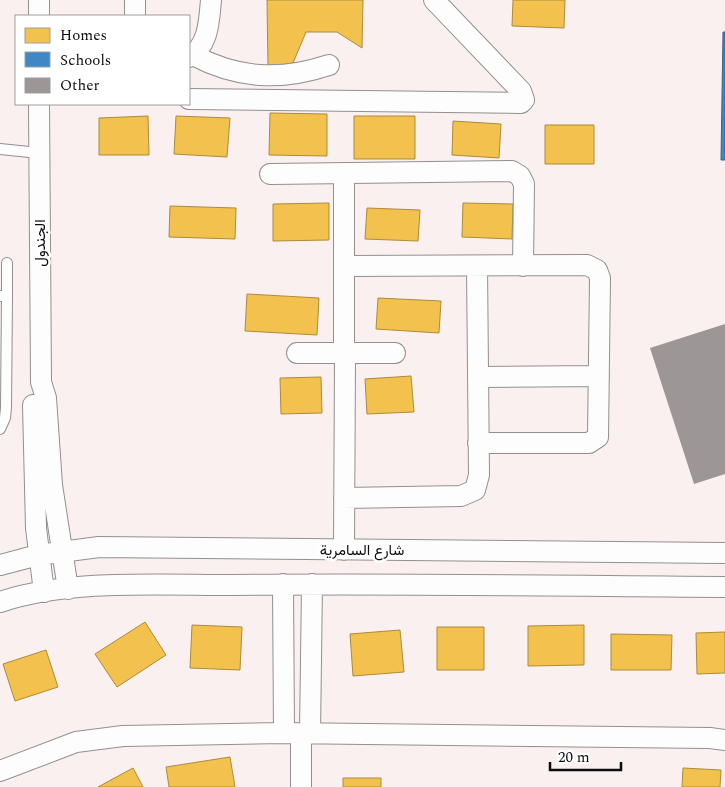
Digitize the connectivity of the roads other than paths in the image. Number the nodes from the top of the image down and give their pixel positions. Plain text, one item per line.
1 (39, 0) edge
2 (135, 0) edge
3 (211, 0) edge
4 (434, 0) edge
5 (39, 15) edge
6 (135, 15) edge
7 (191, 56) edge
8 (329, 65) dead end
9 (190, 99) edge
10 (39, 105) edge
11 (0, 149) edge
12 (39, 153) junction
13 (344, 173) junction
14 (270, 174) dead end
15 (7, 263) dead end
16 (345, 266) junction
17 (477, 266) junction
18 (523, 266) junction
19 (3, 296) edge
20 (297, 353) dead end
21 (345, 353) junction
22 (394, 353) dead end
23 (599, 376) junction
24 (478, 377) junction
25 (41, 382) junction
26 (0, 429) edge
27 (478, 443) junction
28 (344, 498) junction
29 (344, 550) junction
30 (61, 552) junction
31 (725, 553) edge
32 (38, 555) junction
33 (0, 565) edge
34 (283, 584) junction
35 (312, 584) junction
36 (725, 587) edge
37 (68, 589) junction
38 (44, 592) junction
39 (0, 602) edge
40 (298, 734) junction
41 (725, 740) edge
42 (0, 771) edge
43 (301, 787) edge

1 - 5 street
2 - 6 street
3 - 7 street
4 - 9 street
7 - 8 street
10 - 12 street, الجندول
11 - 12 lane
12 - 25 street, الجندول
13 - 14 street
13 - 16 street
13 - 18 street
15 - 19 lane
16 - 17 street
16 - 21 street
17 - 18 street
17 - 24 street
18 - 23 street
19 - 26 lane
20 - 21 street
21 - 22 street
21 - 28 street
23 - 24 street
23 - 27 street
24 - 27 street
25 - 30 street, الجندول
25 - 32 street, الجندول
27 - 28 street
28 - 29 street
29 - 30 street, شارع السامرية
29 - 31 street, شارع السامرية
30 - 32 street, شارع السامرية
30 - 37 street, الجندول
32 - 33 street, شارع السامرية
32 - 38 street, الجندول
34 - 35 street
34 - 37 street
34 - 40 street
35 - 36 street
35 - 40 street
37 - 38 street
38 - 39 street
40 - 41 street
40 - 42 street
40 - 43 street

